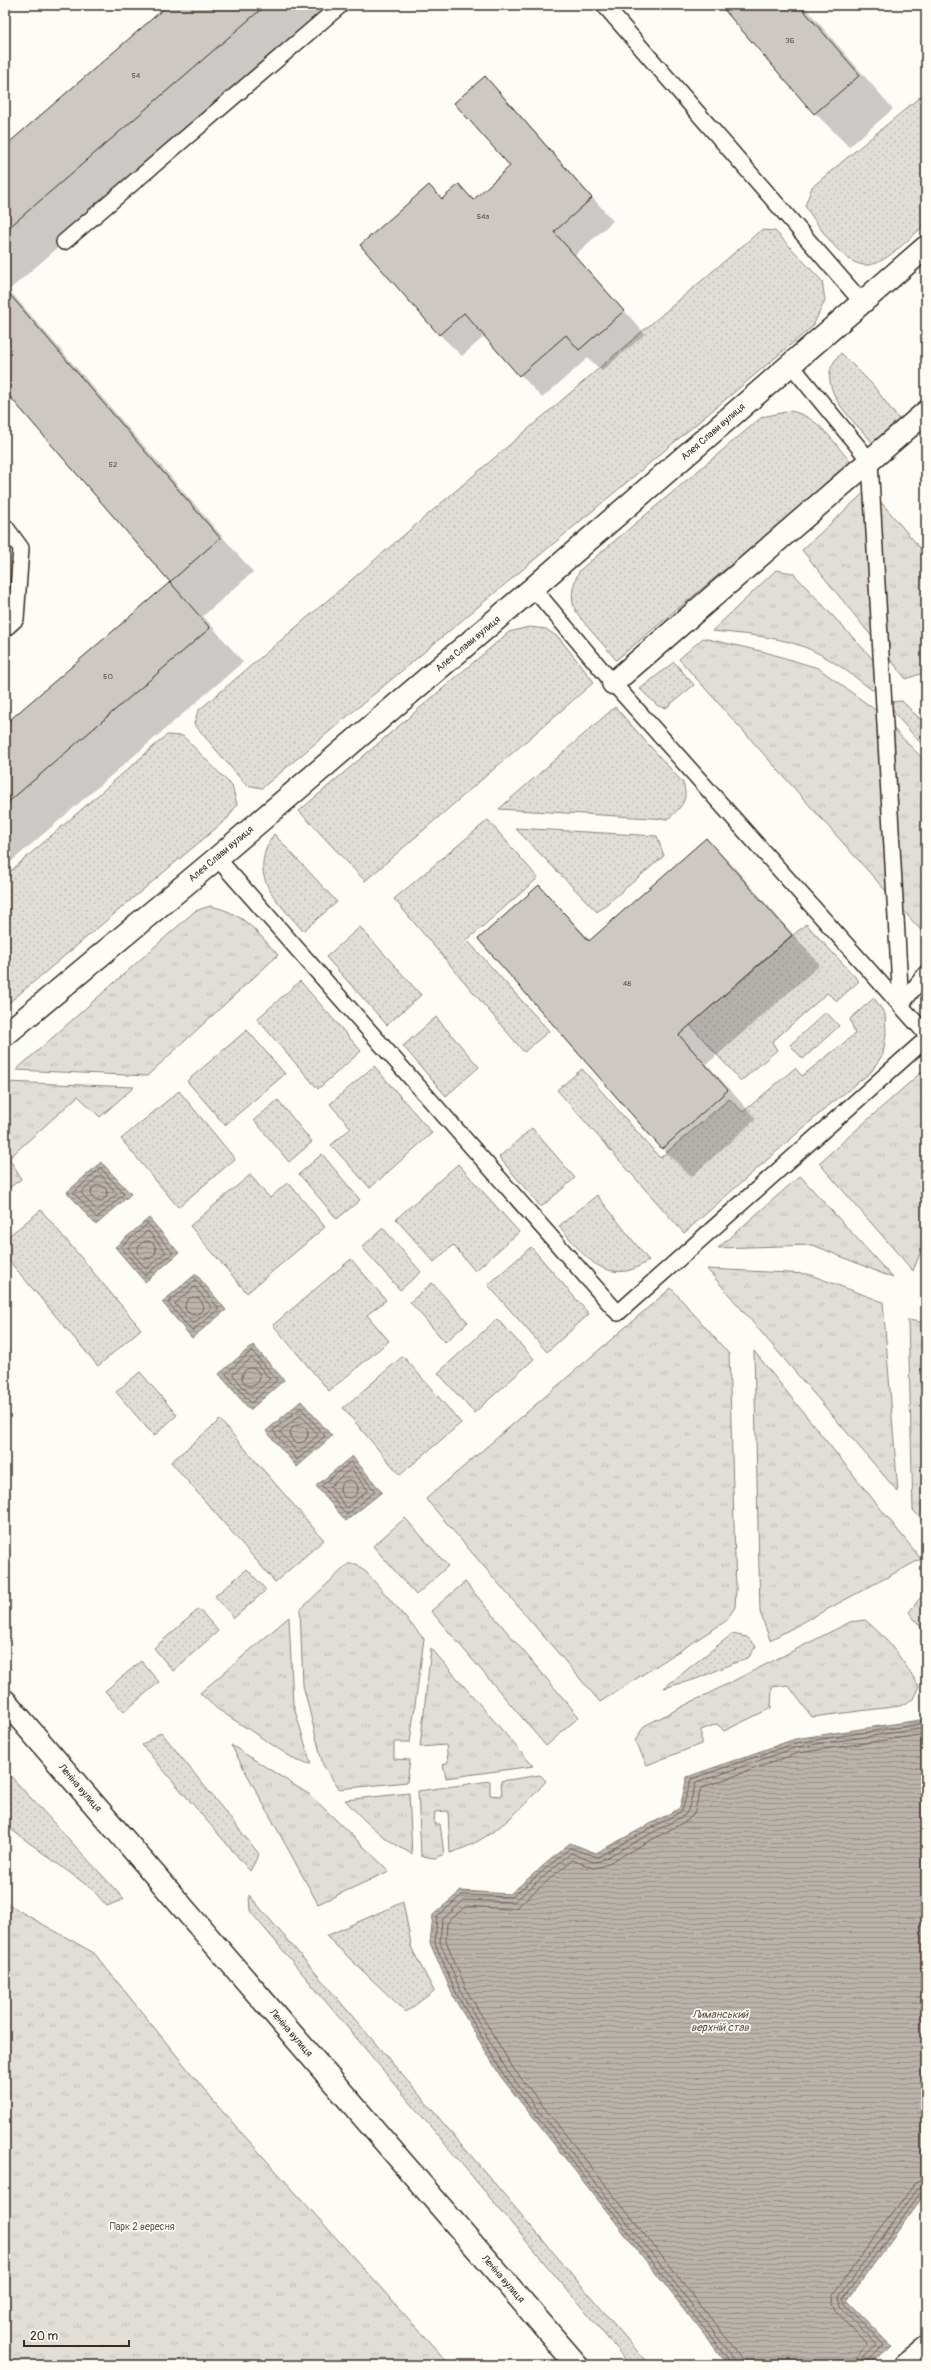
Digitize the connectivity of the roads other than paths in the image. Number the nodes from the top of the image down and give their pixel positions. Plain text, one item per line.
1 (341, 5) edge
2 (604, 5) edge
3 (64, 242) dead end
4 (926, 247) edge
5 (861, 301) junction
6 (792, 365) junction
7 (926, 412) edge
8 (870, 461) junction
9 (5, 526) edge
10 (533, 588) junction
11 (5, 629) edge
12 (613, 683) junction
13 (217, 858) junction
14 (926, 973) edge
15 (900, 1005) junction
16 (926, 1034) edge
17 (5, 1035) edge
18 (926, 1039) edge
19 (5, 1701) edge
20 (926, 2348) edge
21 (577, 2365) edge
22 (905, 2365) edge

1 - 3 lane
2 - 5 lane
4 - 5 street, Алея Слави вулиця
5 - 6 street, Алея Слави вулиця
6 - 8 lane
6 - 10 street, Алея Слави вулиця
7 - 8 street
8 - 12 street
8 - 15 lane
9 - 11 lane
10 - 12 lane
10 - 13 street, Алея Слави вулиця
12 - 15 lane
13 - 17 street, Алея Слави вулиця
13 - 18 lane
14 - 15 lane
15 - 16 lane
19 - 21 street, Леніна вулиця
20 - 22 street

